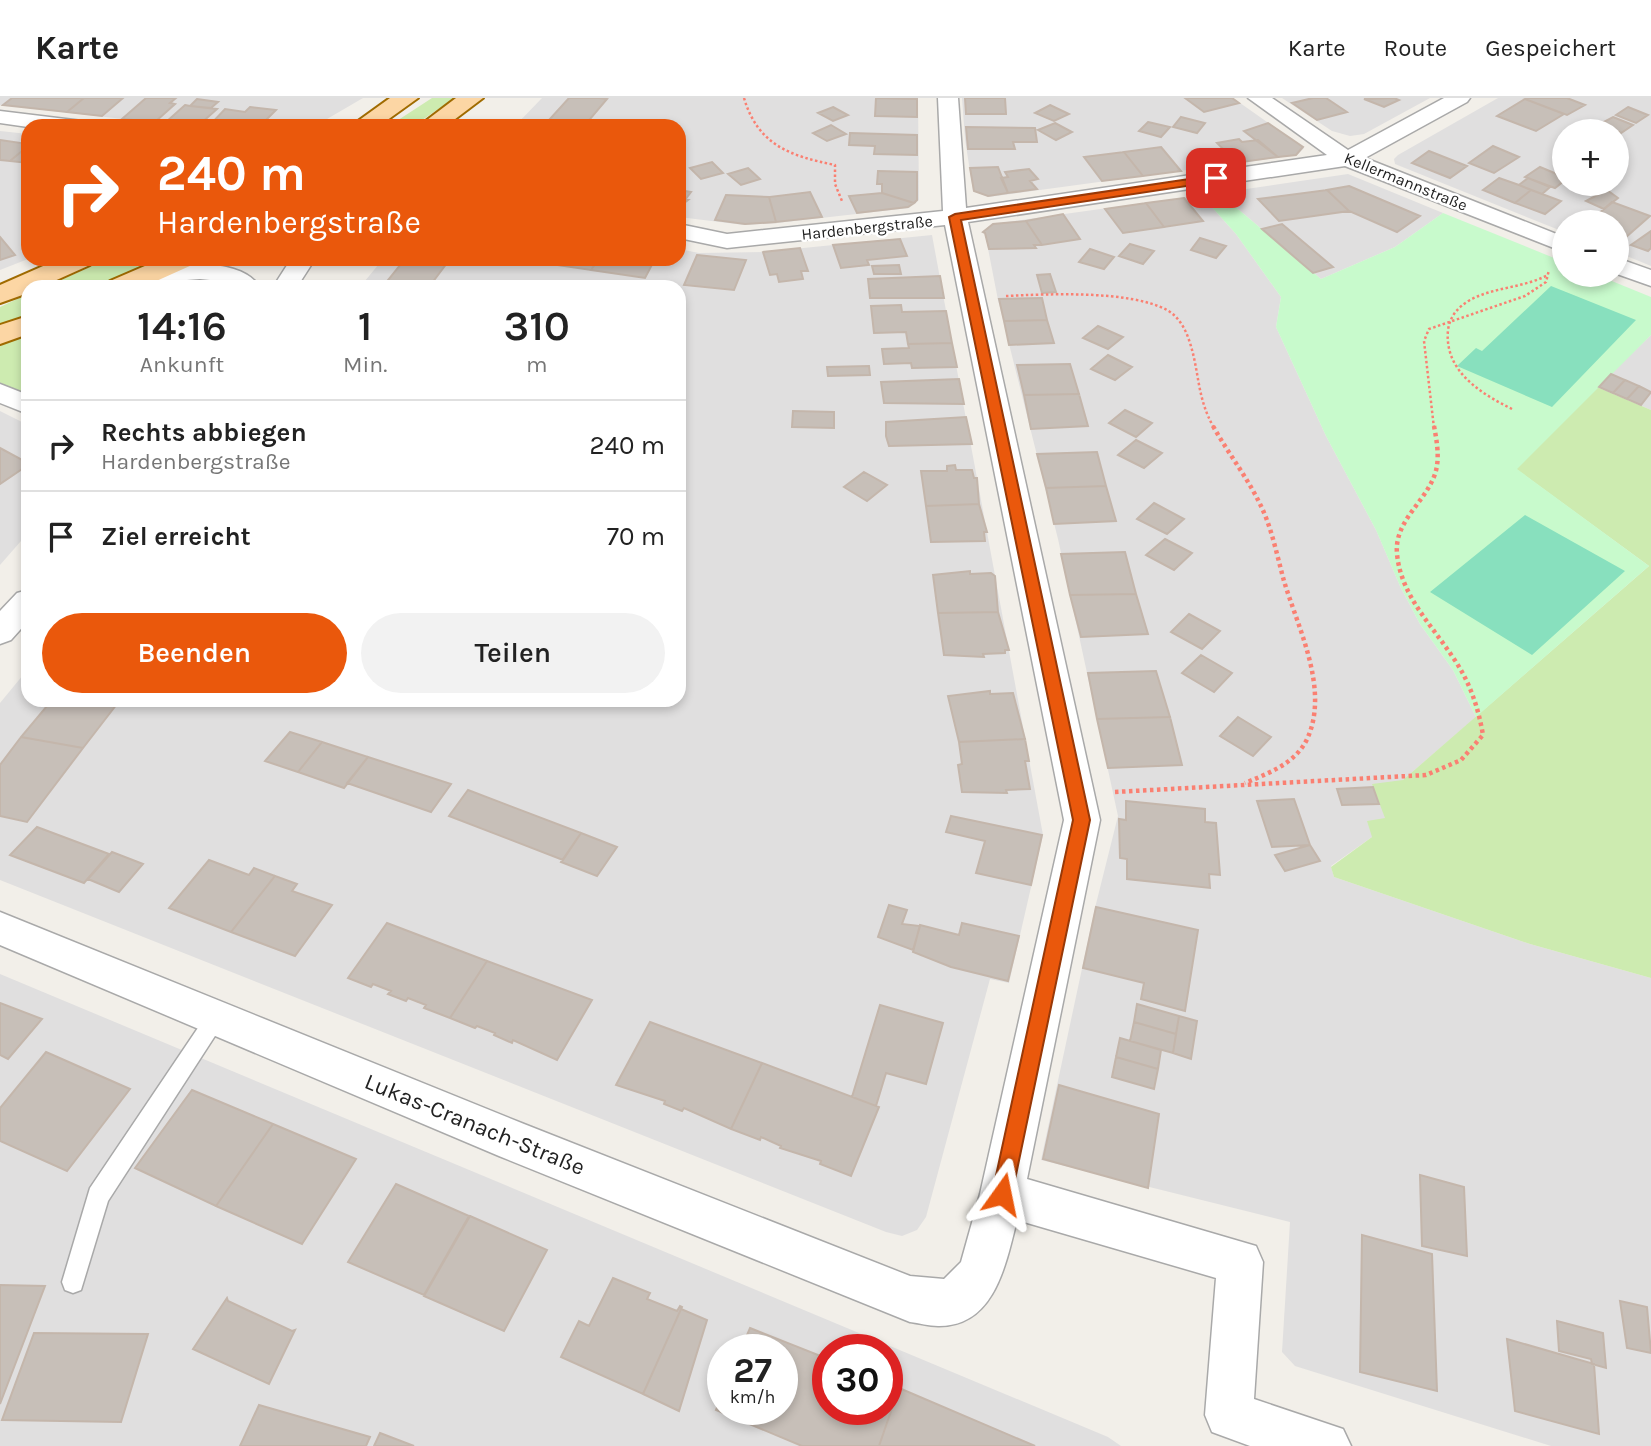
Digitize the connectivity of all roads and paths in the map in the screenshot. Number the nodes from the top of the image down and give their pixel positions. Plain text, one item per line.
1 (407, 98) edge
2 (471, 98) edge
3 (744, 98) edge
4 (948, 98) edge
5 (1258, 98) edge
6 (1460, 98) edge
7 (0, 117) edge
8 (376, 119) edge
9 (441, 119) edge
10 (21, 120) edge
11 (1346, 159) junction
12 (955, 217) junction
13 (853, 228) junction
14 (686, 232) edge
15 (1552, 240) edge
16 (1552, 260) edge
17 (64, 266) edge
18 (168, 266) edge
19 (1629, 270) edge
20 (1549, 275) junction
21 (147, 276) junction
22 (1651, 279) edge
23 (33, 280) edge
24 (137, 280) edge
25 (235, 280) edge
26 (21, 286) edge
27 (0, 295) edge
28 (972, 297) junction
29 (1449, 321) junction
30 (21, 327) edge
31 (0, 335) edge
32 (0, 392) edge
33 (21, 402) edge
34 (1512, 409) dead end
35 (21, 609) edge
36 (0, 632) edge
37 (1241, 785) junction
38 (1076, 794) junction
39 (0, 928) edge
40 (217, 1016) junction
41 (1002, 1194) junction
42 (73, 1282) dead end
43 (1228, 1431) edge
44 (1326, 1446) edge

1 - 8 main road
2 - 9 main road
3 - 13 path
4 - 12 street
5 - 11 street, Kellermannstraße
6 - 11 street
7 - 10 street
11 - 12 street, Hardenbergstraße
11 - 15 street, Kellermannstraße
12 - 13 street, Hardenbergstraße
12 - 28 street
13 - 14 street, Hardenbergstraße
16 - 20 path
17 - 23 main road
18 - 21 main road
19 - 22 street
20 - 29 path
20 - 29 path
21 - 24 main road
21 - 25 street
26 - 27 main road
28 - 37 path
28 - 38 street
29 - 34 path
29 - 37 path
30 - 31 main road
32 - 33 street
35 - 36 street
37 - 38 path
38 - 41 street
39 - 40 street, Lukas-Cranach-Straße
40 - 41 street, Lukas-Cranach-Straße
40 - 42 lane
41 - 43 street
43 - 44 street

